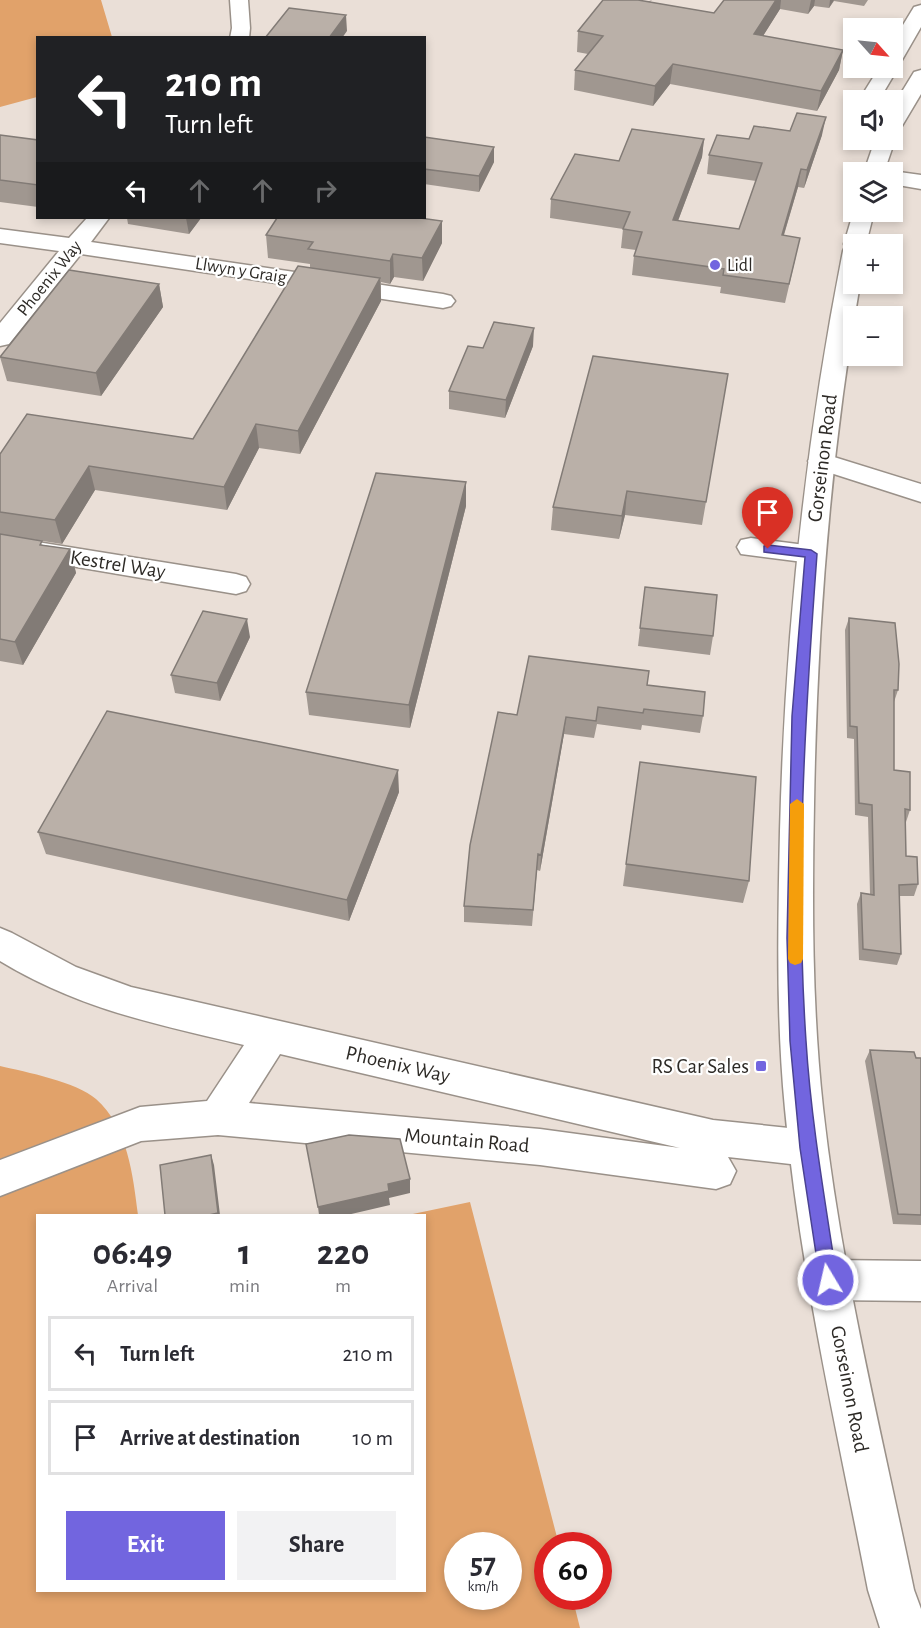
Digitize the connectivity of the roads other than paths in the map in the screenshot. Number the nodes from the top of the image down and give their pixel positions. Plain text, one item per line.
1 (239, 0) edge
2 (921, 12) edge
3 (239, 36) edge
4 (903, 42) edge
5 (921, 76) edge
6 (903, 108) edge
7 (903, 179) edge
8 (921, 182) edge
9 (97, 219) edge
10 (0, 236) edge
11 (75, 246) junction
12 (846, 294) edge
13 (443, 302) dead end
14 (0, 339) edge
15 (821, 460) junction
16 (921, 492) edge
17 (0, 545) edge
18 (751, 547) dead end
19 (811, 554) junction
20 (236, 584) dead end
21 (0, 943) edge
22 (272, 1034) junction
23 (218, 1118) junction
24 (808, 1148) junction
25 (716, 1171) dead end
26 (0, 1178) edge
27 (828, 1280) junction
28 (921, 1281) edge
29 (904, 1628) edge

1 - 3 street
2 - 4 street
5 - 6 street
7 - 8 street
9 - 11 street, Phoenix Way
10 - 11 street, Llwyn y Graig
11 - 13 street, Llwyn y Graig
11 - 14 street, Phoenix Way
12 - 15 street, Gorseinon Road
15 - 16 street
15 - 19 street, Gorseinon Road
17 - 20 street, Kestrel Way
18 - 19 street
19 - 24 street, Gorseinon Road
21 - 22 street, Phoenix Way
22 - 23 street
22 - 24 street, Phoenix Way
23 - 25 street, Mountain Road
23 - 26 street, Mountain Road
24 - 27 street, Gorseinon Road
27 - 28 street
27 - 29 street, Gorseinon Road

